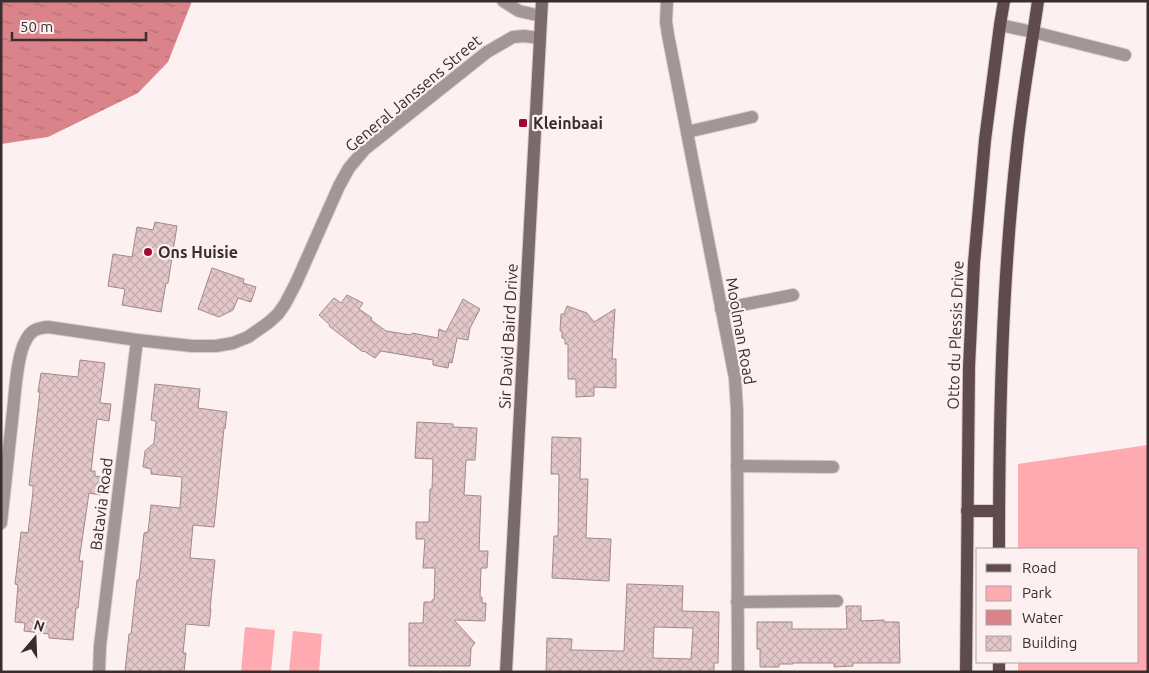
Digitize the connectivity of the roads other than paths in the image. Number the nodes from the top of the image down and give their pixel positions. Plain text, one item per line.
1 (502, 1) edge
2 (542, 1) edge
3 (668, 1) edge
4 (1004, 1) edge
5 (1038, 1) edge
6 (541, 16) junction
7 (1000, 25) junction
8 (1033, 32) junction
9 (540, 38) junction
10 (1124, 55) dead end
11 (752, 117) dead end
12 (687, 132) junction
13 (793, 295) dead end
14 (721, 309) junction
15 (137, 340) junction
16 (737, 466) junction
17 (833, 468) dead end
18 (967, 511) junction
19 (999, 511) junction
20 (1, 523) edge
21 (999, 548) edge
22 (837, 601) dead end
23 (738, 602) junction
24 (99, 672) edge
25 (506, 672) edge
26 (738, 672) edge
27 (966, 672) edge

1 - 6 street
2 - 6 street, Sir David Baird Drive
3 - 12 street, Moolman Road
4 - 7 main road, Otto du Plessis Drive
5 - 8 main road
6 - 9 street, Sir David Baird Drive
7 - 8 street
7 - 18 main road, Otto du Plessis Drive
8 - 10 street
8 - 19 main road
9 - 15 street, General Janssens Street
9 - 25 street, Sir David Baird Drive
11 - 12 street
12 - 14 street, Moolman Road
13 - 14 street
14 - 16 street, Moolman Road
15 - 20 street, General Janssens Street
15 - 24 street, Batavia Road
16 - 17 street
16 - 23 street, Moolman Road
18 - 19 main road
18 - 27 main road, Otto du Plessis Drive
19 - 21 main road
22 - 23 street
23 - 26 street, Moolman Road

